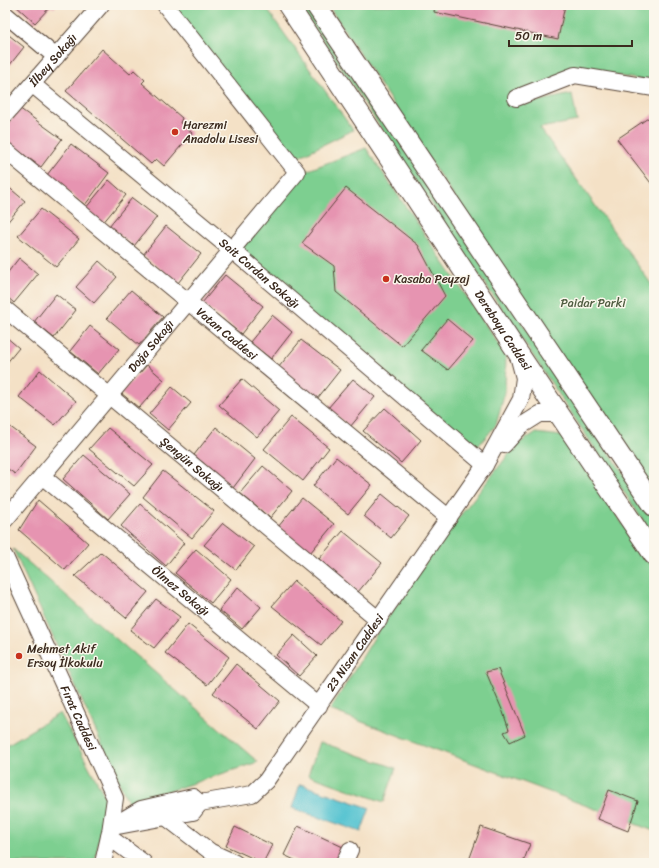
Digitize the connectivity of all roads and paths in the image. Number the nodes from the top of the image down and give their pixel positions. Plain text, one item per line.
1 (101, 5) edge
2 (165, 5) edge
3 (288, 5) edge
4 (316, 5) edge
5 (5, 14) edge
6 (56, 57) junction
7 (32, 84) junction
8 (654, 88) edge
9 (516, 98) dead end
10 (5, 115) edge
11 (5, 150) edge
12 (232, 250) junction
13 (188, 302) junction
14 (5, 309) edge
15 (518, 353) junction
16 (110, 396) junction
17 (559, 414) junction
18 (485, 465) junction
19 (42, 476) junction
20 (654, 506) edge
21 (449, 518) junction
22 (5, 520) edge
23 (654, 555) edge
24 (5, 557) edge
25 (379, 620) junction
26 (318, 706) junction
27 (200, 803) junction
28 (167, 818) junction
29 (110, 832) junction
30 (103, 863) edge
31 (144, 863) edge
32 (235, 863) edge

1 - 6 street, İlbey Sokağı
2 - 12 street, Doğa Sokağı
3 - 15 main road, Dereboyu Caddesi
4 - 20 main road
5 - 6 street
6 - 7 street, İlbey Sokağı
7 - 10 street, İlbey Sokağı
7 - 12 street, Sait Cordan Sokağı
8 - 9 street
11 - 13 street, Vatan Caddesi
12 - 13 street, Doğa Sokağı
12 - 18 street, Sait Cordan Sokağı
13 - 16 street, Doğa Sokağı
13 - 21 street, Vatan Caddesi
14 - 16 street, Şengün Sokağı
15 - 17 main road, Dereboyu Caddesi
15 - 18 street
16 - 19 street, Doğa Sokağı
16 - 25 street, Şengün Sokağı
17 - 18 street
17 - 23 main road, Dereboyu Caddesi
18 - 21 street, 23 Nisan Caddesi
19 - 22 street, Doğa Sokağı
19 - 26 street, Ölmez Sokağı
21 - 25 street, 23 Nisan Caddesi
24 - 29 street, Fırat Caddesi
25 - 26 street, 23 Nisan Caddesi
26 - 27 street, 23 Nisan Caddesi
27 - 28 street
27 - 29 street
28 - 29 street
28 - 32 street
29 - 30 street, Fırat Caddesi
29 - 31 street

